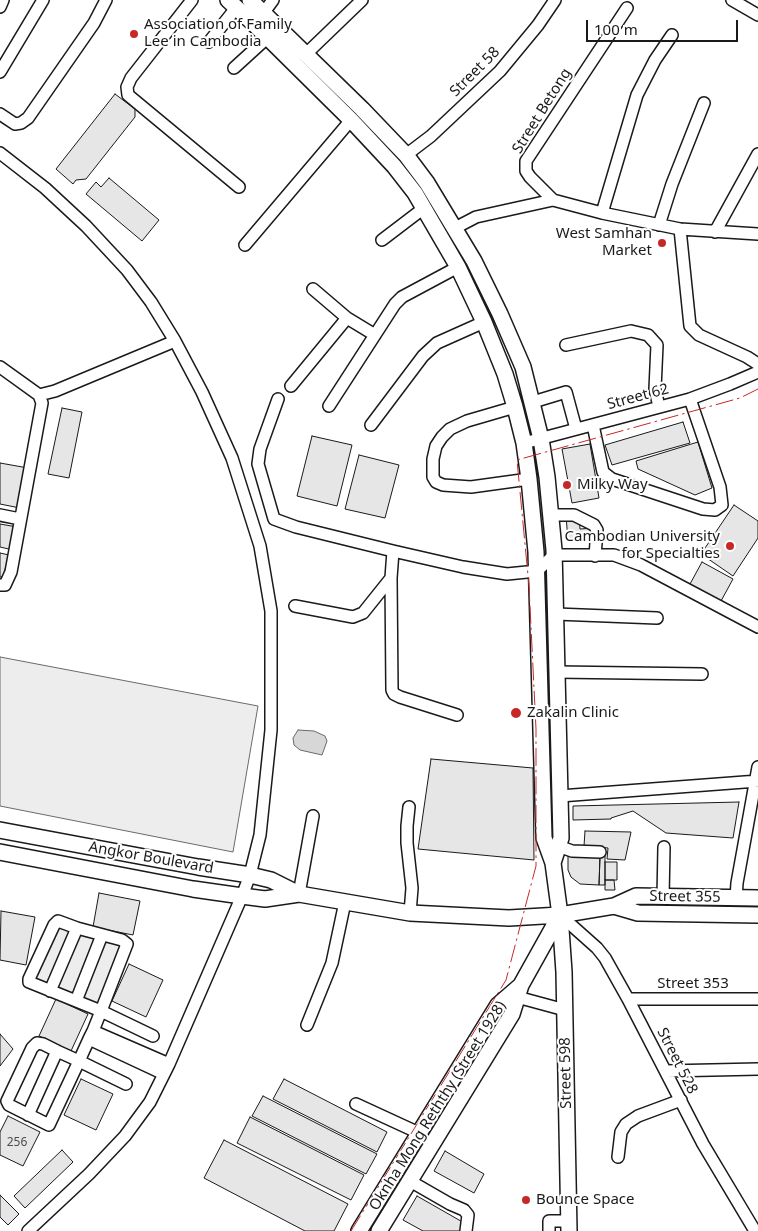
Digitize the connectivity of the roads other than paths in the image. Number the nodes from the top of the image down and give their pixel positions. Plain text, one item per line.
1 (3, 0) edge
2 (44, 0) edge
3 (106, 0) edge
4 (192, 0) edge
5 (250, 0) edge
6 (362, 0) edge
7 (555, 0) edge
8 (732, 0) edge
9 (232, 4) edge
10 (269, 6) edge
11 (0, 7) edge
12 (626, 8) dead end
13 (758, 15) edge
14 (254, 24) junction
15 (672, 35) dead end
16 (268, 37) junction
17 (209, 42) dead end
18 (306, 54) junction
19 (234, 68) dead end
20 (0, 72) edge
21 (704, 102) dead end
22 (0, 114) edge
23 (351, 120) junction
24 (0, 153) edge
25 (758, 154) edge
26 (406, 155) junction
27 (239, 187) dead end
28 (553, 200) junction
29 (424, 208) junction
30 (602, 213) junction
31 (659, 225) junction
32 (455, 228) junction
33 (680, 229) junction
34 (715, 232) junction
35 (758, 234) edge
36 (382, 240) dead end
37 (245, 245) dead end
38 (458, 267) junction
39 (313, 289) dead end
40 (347, 318) junction
41 (484, 322) junction
42 (375, 335) junction
43 (175, 341) junction
44 (566, 346) dead end
45 (758, 364) edge
46 (0, 367) edge
47 (758, 372) edge
48 (292, 386) dead end
49 (40, 394) junction
50 (278, 399) dead end
51 (690, 399) junction
52 (533, 402) junction
53 (329, 406) dead end
54 (515, 407) junction
55 (659, 407) junction
56 (593, 424) junction
57 (371, 425) dead end
58 (576, 429) junction
59 (541, 439) junction
60 (524, 442) junction
61 (529, 479) junction
62 (0, 515) edge
63 (551, 515) junction
64 (20, 518) junction
65 (392, 551) junction
66 (554, 555) junction
67 (596, 556) junction
68 (537, 571) junction
69 (390, 578) junction
70 (0, 586) edge
71 (295, 606) dead end
72 (556, 614) junction
73 (656, 618) dead end
74 (758, 627) edge
75 (557, 672) junction
76 (702, 674) dead end
77 (457, 715) dead end
78 (758, 767) edge
79 (756, 782) edge
80 (560, 796) junction
81 (409, 807) dead end
82 (313, 816) dead end
83 (0, 830) edge
84 (558, 846) junction
85 (664, 847) dead end
86 (0, 852) edge
87 (600, 852) dead end
88 (553, 863) junction
89 (250, 875) junction
90 (299, 894) junction
91 (242, 896) junction
92 (663, 897) junction
93 (736, 898) junction
94 (758, 898) edge
95 (345, 902) junction
96 (614, 906) junction
97 (410, 912) junction
98 (560, 915) junction
99 (758, 915) edge
100 (78, 928) junction
101 (102, 934) junction
102 (50, 991) junction
103 (519, 991) junction
104 (628, 998) junction
105 (758, 999) edge
106 (76, 1001) junction
107 (565, 1010) junction
108 (101, 1011) junction
109 (307, 1025) dead end
110 (91, 1035) junction
111 (153, 1036) dead end
112 (57, 1051) junction
113 (80, 1062) junction
114 (167, 1069) junction
115 (758, 1069) edge
116 (666, 1071) junction
117 (126, 1084) dead end
118 (681, 1100) junction
119 (356, 1104) dead end
120 (28, 1115) junction
121 (419, 1133) junction
122 (618, 1157) dead end
123 (410, 1180) junction
124 (569, 1226) edge
125 (28, 1231) edge
126 (359, 1231) edge
127 (379, 1231) edge
128 (466, 1231) edge
129 (549, 1231) edge
130 (755, 1231) edge

1 - 11 street
2 - 20 street
3 - 22 street
4 - 27 street
5 - 10 main road
6 - 18 street
7 - 26 street, Street 58
8 - 13 street
9 - 14 main road
9 - 17 street
10 - 14 street
10 - 18 main road
12 - 28 street, Street Betong
14 - 16 main road
15 - 30 street
16 - 19 street
16 - 23 main road
18 - 26 main road
21 - 31 street
23 - 29 main road
23 - 37 street
24 - 43 street
25 - 34 street
26 - 32 main road
28 - 30 street
28 - 32 street
29 - 36 street
29 - 38 main road
30 - 31 street
31 - 33 street
32 - 52 main road
33 - 34 street
33 - 45 street
34 - 35 street
38 - 41 main road
38 - 42 street
39 - 40 street
40 - 42 street
40 - 48 street
41 - 54 main road
41 - 57 street
42 - 53 street
43 - 49 street
43 - 89 street
44 - 55 street
46 - 49 street
47 - 51 street, Street 62
49 - 64 street
50 - 65 street
51 - 55 street, Street 62
51 - 56 street
52 - 58 street
52 - 59 main road
54 - 60 main road
54 - 61 street
55 - 56 street, Street 62
56 - 58 street, Street 62
58 - 59 street, Street 62
59 - 60 street, Street 62
59 - 63 main road
60 - 61 main road
61 - 68 main road
62 - 64 street
63 - 66 main road
63 - 67 street
64 - 70 street
65 - 68 street
65 - 69 street
66 - 67 street
66 - 68 street
66 - 72 main road
67 - 74 street
68 - 88 main road
69 - 71 street
69 - 77 street
72 - 73 street
72 - 75 main road
75 - 76 street
75 - 80 main road
78 - 79 street
79 - 80 street
79 - 93 street
80 - 84 main road
81 - 97 street
82 - 90 street
83 - 89 main road, Angkor Boulevard
84 - 87 street
84 - 88 main road
85 - 92 street
86 - 91 main road, Angkor Boulevard
88 - 98 main road, Street 598
89 - 90 main road, Angkor Boulevard
89 - 91 street
90 - 91 main road, Angkor Boulevard
90 - 95 main road, Angkor Boulevard
91 - 114 street
92 - 93 main road, Street 355
92 - 96 main road, Street 355
93 - 94 main road, Street 355
95 - 97 main road, Angkor Boulevard
95 - 109 street
96 - 98 main road, Street 355
96 - 99 main road, Street 355
97 - 98 main road, Angkor Boulevard
98 - 103 main road, Oknha Mong Reththy (Street 1928)
98 - 104 street, Street 528
98 - 107 main road, Street 598
100 - 101 street
100 - 102 street
100 - 102 street
101 - 106 street
101 - 108 street
102 - 106 street
103 - 107 street
103 - 121 main road, Oknha Mong Reththy (Street 1928)
103 - 123 main road, Oknha Mong Reththy (Street 1928)
104 - 105 street, Street 353
104 - 116 street, Street 528
106 - 108 street
107 - 124 main road, Street 598
108 - 110 street
108 - 111 street
110 - 113 street
110 - 114 street
112 - 113 street
112 - 120 street
112 - 120 street
113 - 117 street
113 - 120 street
114 - 125 street
115 - 116 street
116 - 118 street, Street 528
118 - 122 street
118 - 130 street, Street 528
119 - 121 street
121 - 126 main road, Oknha Mong Reththy (Street 1928)
123 - 127 main road, Oknha Mong Reththy (Street 1928)
123 - 128 street
124 - 129 street

